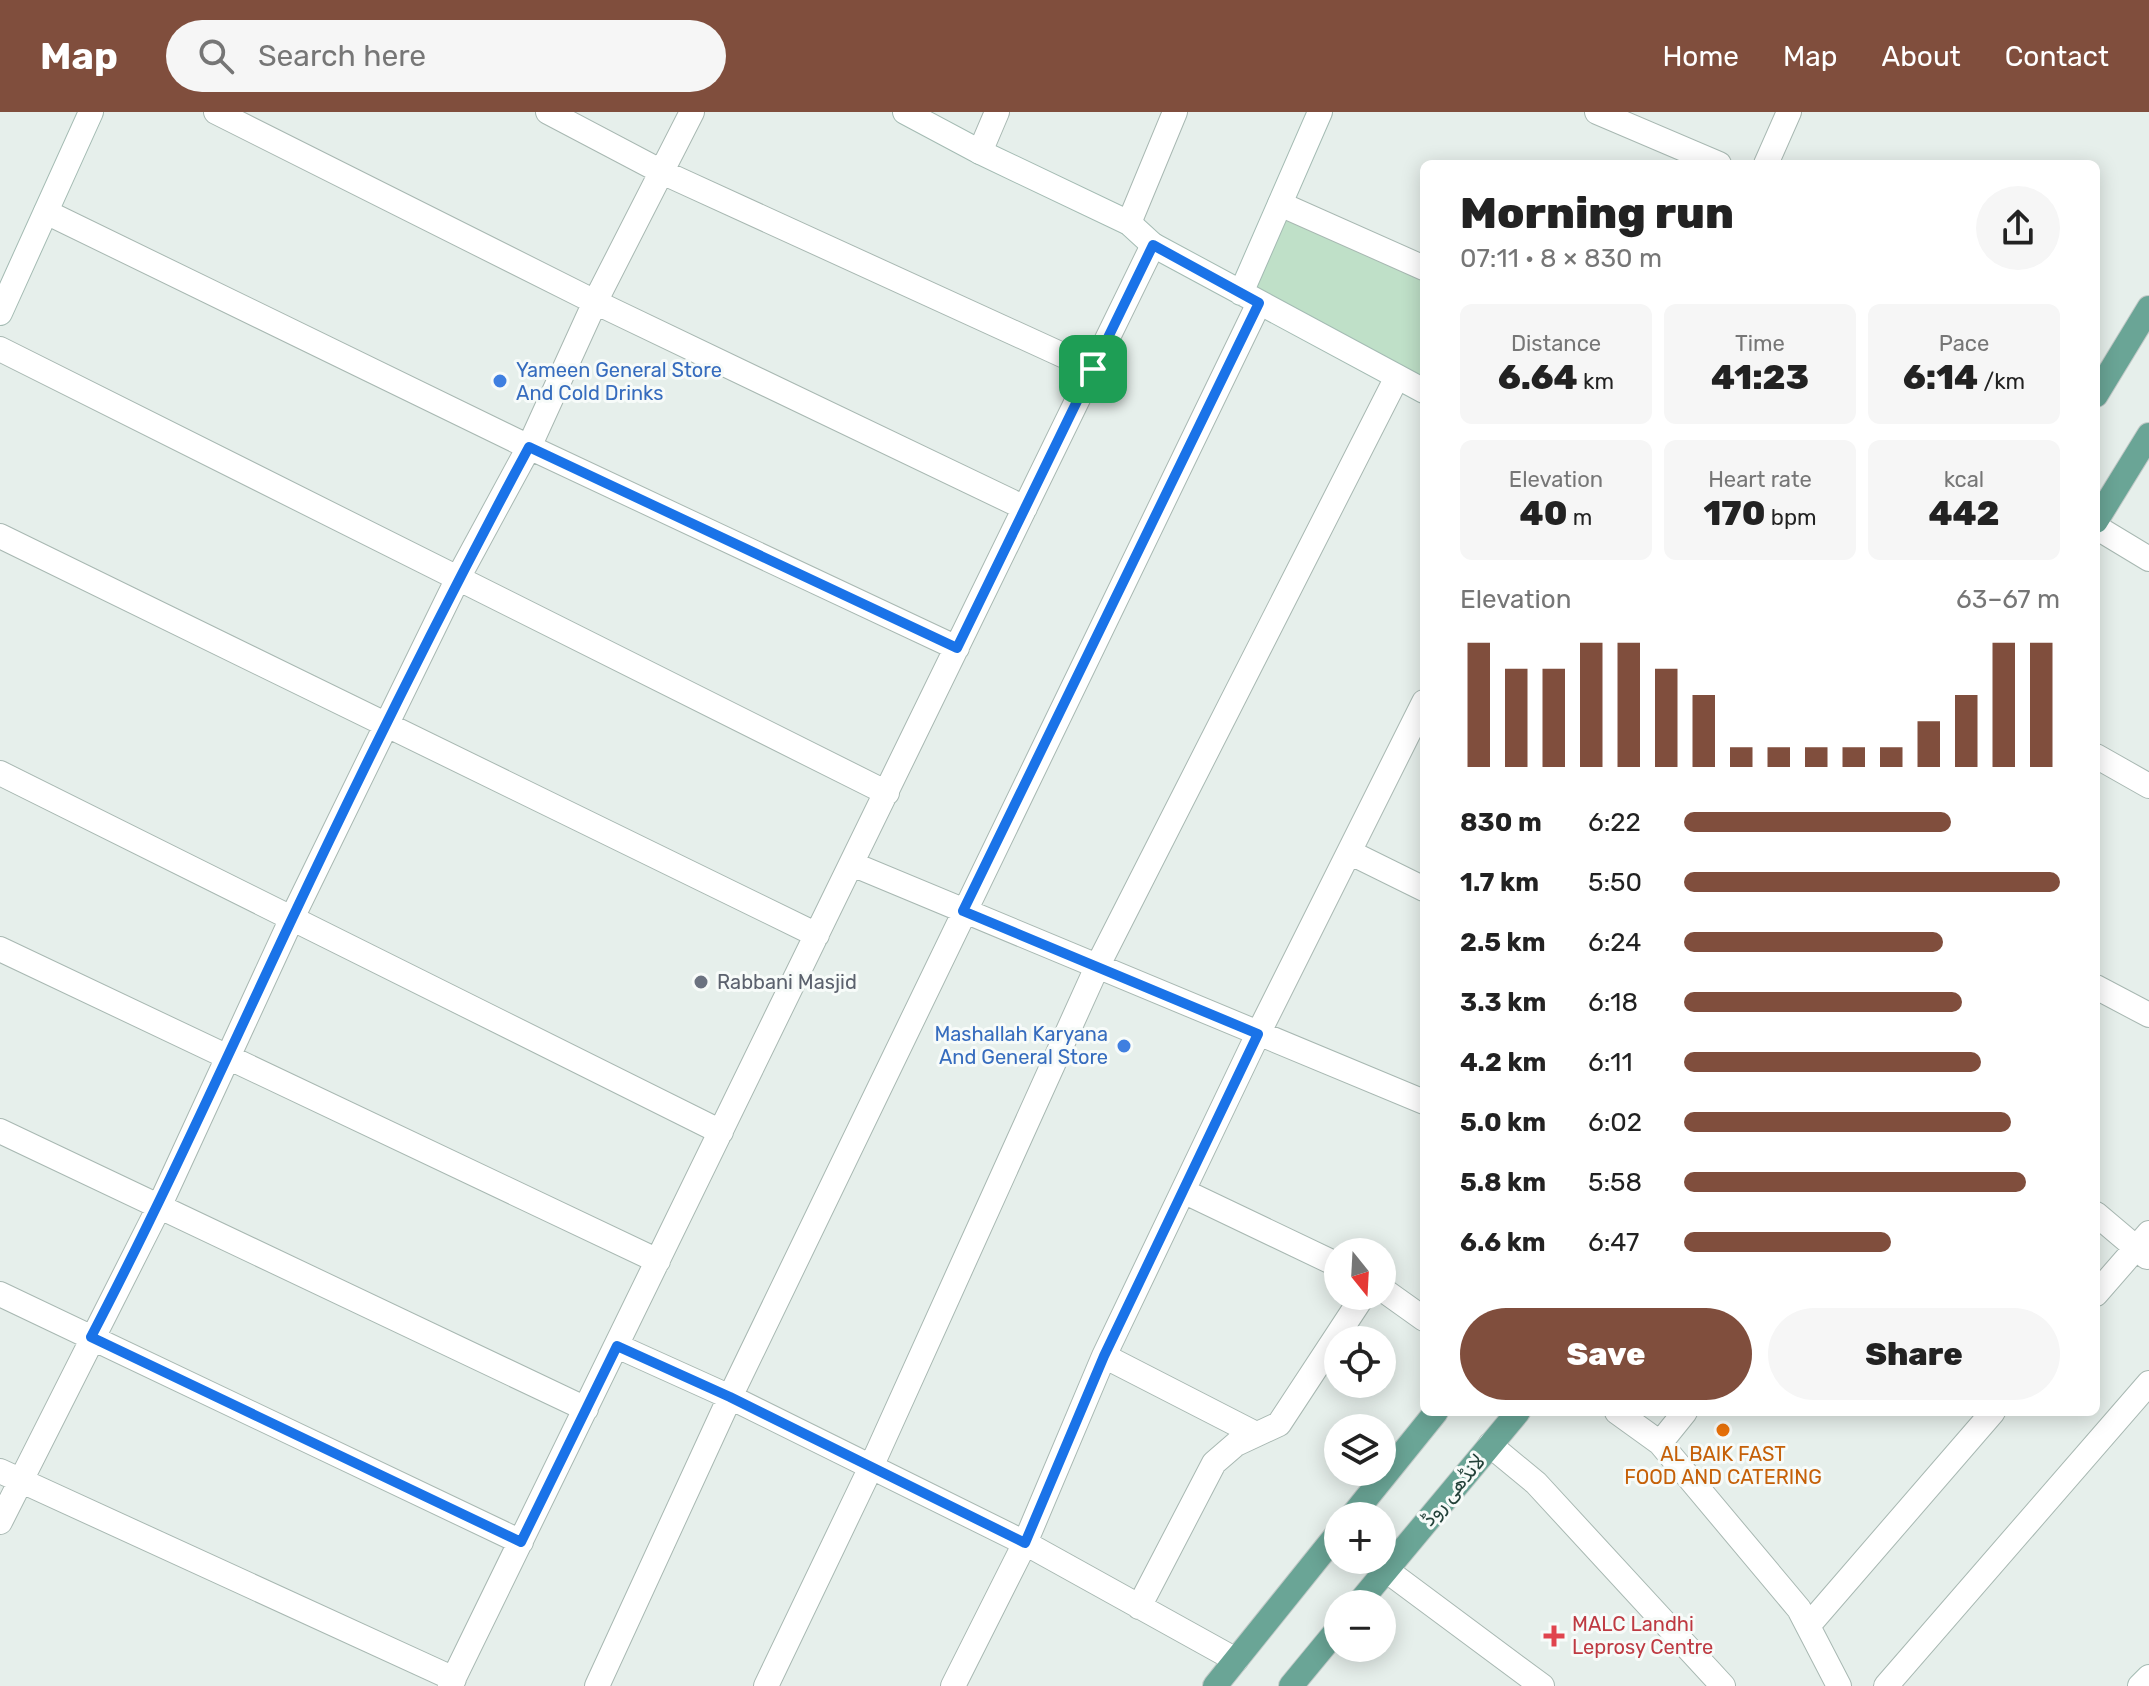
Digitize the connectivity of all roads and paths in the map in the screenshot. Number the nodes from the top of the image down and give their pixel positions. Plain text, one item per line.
1 (91, 112) edge
2 (216, 112) edge
3 (548, 112) edge
4 (692, 112) edge
5 (905, 112) edge
6 (997, 112) edge
7 (1175, 112) edge
8 (1320, 112) edge
9 (1597, 112) edge
10 (1789, 112) edge
11 (980, 152) junction
12 (1710, 160) edge
13 (1768, 160) edge
14 (662, 172) junction
15 (1280, 204) junction
16 (46, 212) junction
17 (1129, 223) junction
18 (1153, 245) junction
19 (1420, 266) edge
20 (1250, 298) junction
21 (595, 302) junction
22 (2149, 308) edge
23 (0, 313) edge
24 (0, 349) edge
25 (1093, 369) junction
26 (1397, 377) junction
27 (2100, 388) edge
28 (1420, 389) edge
29 (2149, 435) edge
30 (529, 447) junction
31 (1025, 508) junction
32 (2100, 517) edge
33 (2100, 527) edge
34 (0, 536) edge
35 (2149, 559) edge
36 (458, 578) junction
37 (957, 648) junction
38 (1420, 710) edge
39 (388, 725) junction
40 (2100, 758) edge
41 (0, 773) edge
42 (2149, 786) edge
43 (887, 793) junction
44 (1349, 852) junction
45 (852, 864) junction
46 (1420, 887) edge
47 (963, 911) junction
48 (292, 918) junction
49 (817, 935) junction
50 (0, 949) edge
51 (1097, 967) junction
52 (2100, 989) edge
53 (2149, 1015) edge
54 (1258, 1034) junction
55 (228, 1056) junction
56 (1420, 1100) edge
57 (0, 1131) edge
58 (721, 1132) junction
59 (1183, 1191) junction
60 (158, 1209) junction
61 (2100, 1217) edge
62 (2145, 1247) edge
63 (1324, 1258) edge
64 (658, 1261) junction
65 (2100, 1290) edge
66 (0, 1294) edge
67 (1396, 1299) edge
68 (1354, 1310) edge
69 (1420, 1316) edge
70 (91, 1337) junction
71 (617, 1346) junction
72 (1104, 1356) junction
73 (2149, 1383) edge
74 (730, 1397) junction
75 (586, 1409) junction
76 (1433, 1416) edge
77 (1515, 1416) edge
78 (1623, 1416) edge
79 (1682, 1416) edge
80 (1990, 1416) edge
81 (1256, 1434) junction
82 (1660, 1443) junction
83 (1490, 1445) junction
84 (871, 1467) junction
85 (0, 1471) edge
86 (22, 1482) junction
87 (1363, 1502) edge
88 (0, 1522) edge
89 (521, 1542) junction
90 (1025, 1543) junction
91 (1324, 1550) edge
92 (1396, 1558) edge
93 (1383, 1574) edge
94 (1391, 1574) edge
95 (1370, 1590) edge
96 (1139, 1607) junction
97 (1808, 1626) junction
98 (1324, 1646) edge
99 (1236, 1660) junction
100 (2149, 1677) edge
101 (452, 1682) edge
102 (597, 1686) edge
103 (766, 1686) edge
104 (953, 1686) edge
105 (1215, 1686) edge
106 (1291, 1686) edge
107 (1542, 1686) edge
108 (1723, 1686) edge
109 (1839, 1686) edge
110 (1886, 1686) edge
111 (2140, 1686) edge

1 - 16 street
2 - 21 street
3 - 14 street
4 - 14 street
5 - 11 street
6 - 11 street
7 - 17 street
8 - 15 street
9 - 12 street
10 - 13 street
11 - 17 street
14 - 21 street
14 - 25 street
15 - 19 street
15 - 20 street
16 - 23 street
16 - 30 street
17 - 18 street
18 - 20 street
18 - 25 street
20 - 26 street
20 - 47 street
21 - 30 street
21 - 31 street
22 - 27 main road
24 - 36 street
25 - 31 street
26 - 28 street
26 - 51 street
29 - 32 main road
30 - 36 street
30 - 37 street
31 - 37 street
33 - 35 street
34 - 39 street
36 - 39 street
36 - 43 street
37 - 43 street
38 - 44 street
39 - 48 street
39 - 49 street
40 - 42 street
41 - 48 street
43 - 45 street
44 - 46 street
44 - 54 street
45 - 47 street
45 - 49 street
47 - 51 street
47 - 74 street
48 - 55 street
48 - 58 street
49 - 58 street
50 - 55 street
51 - 54 street
51 - 84 street
52 - 53 street
54 - 56 street
54 - 59 street
55 - 60 street
55 - 64 street
57 - 60 street
58 - 64 street
59 - 63 street
59 - 72 street
60 - 70 street
60 - 75 street
61 - 62 street
62 - 65 street
64 - 71 street
66 - 70 street
67 - 69 street
68 - 81 street
70 - 86 street
70 - 89 street
71 - 74 street
71 - 75 street
72 - 81 street
72 - 90 street
73 - 110 street
74 - 84 street
74 - 102 street
75 - 89 street
76 - 87 main road
77 - 83 main road, لانڈھی روڈ
78 - 82 street
79 - 82 street
80 - 97 street
81 - 96 street
82 - 97 street
83 - 92 main road, لانڈھی روڈ
83 - 108 street
84 - 90 street
84 - 103 street
85 - 86 street
86 - 88 street
86 - 101 street
89 - 101 street
90 - 96 street
90 - 104 street
91 - 99 main road
93 - 95 main road, لانڈھی روڈ
94 - 107 street
96 - 99 street
97 - 109 street
98 - 106 main road
99 - 105 main road
100 - 111 street

